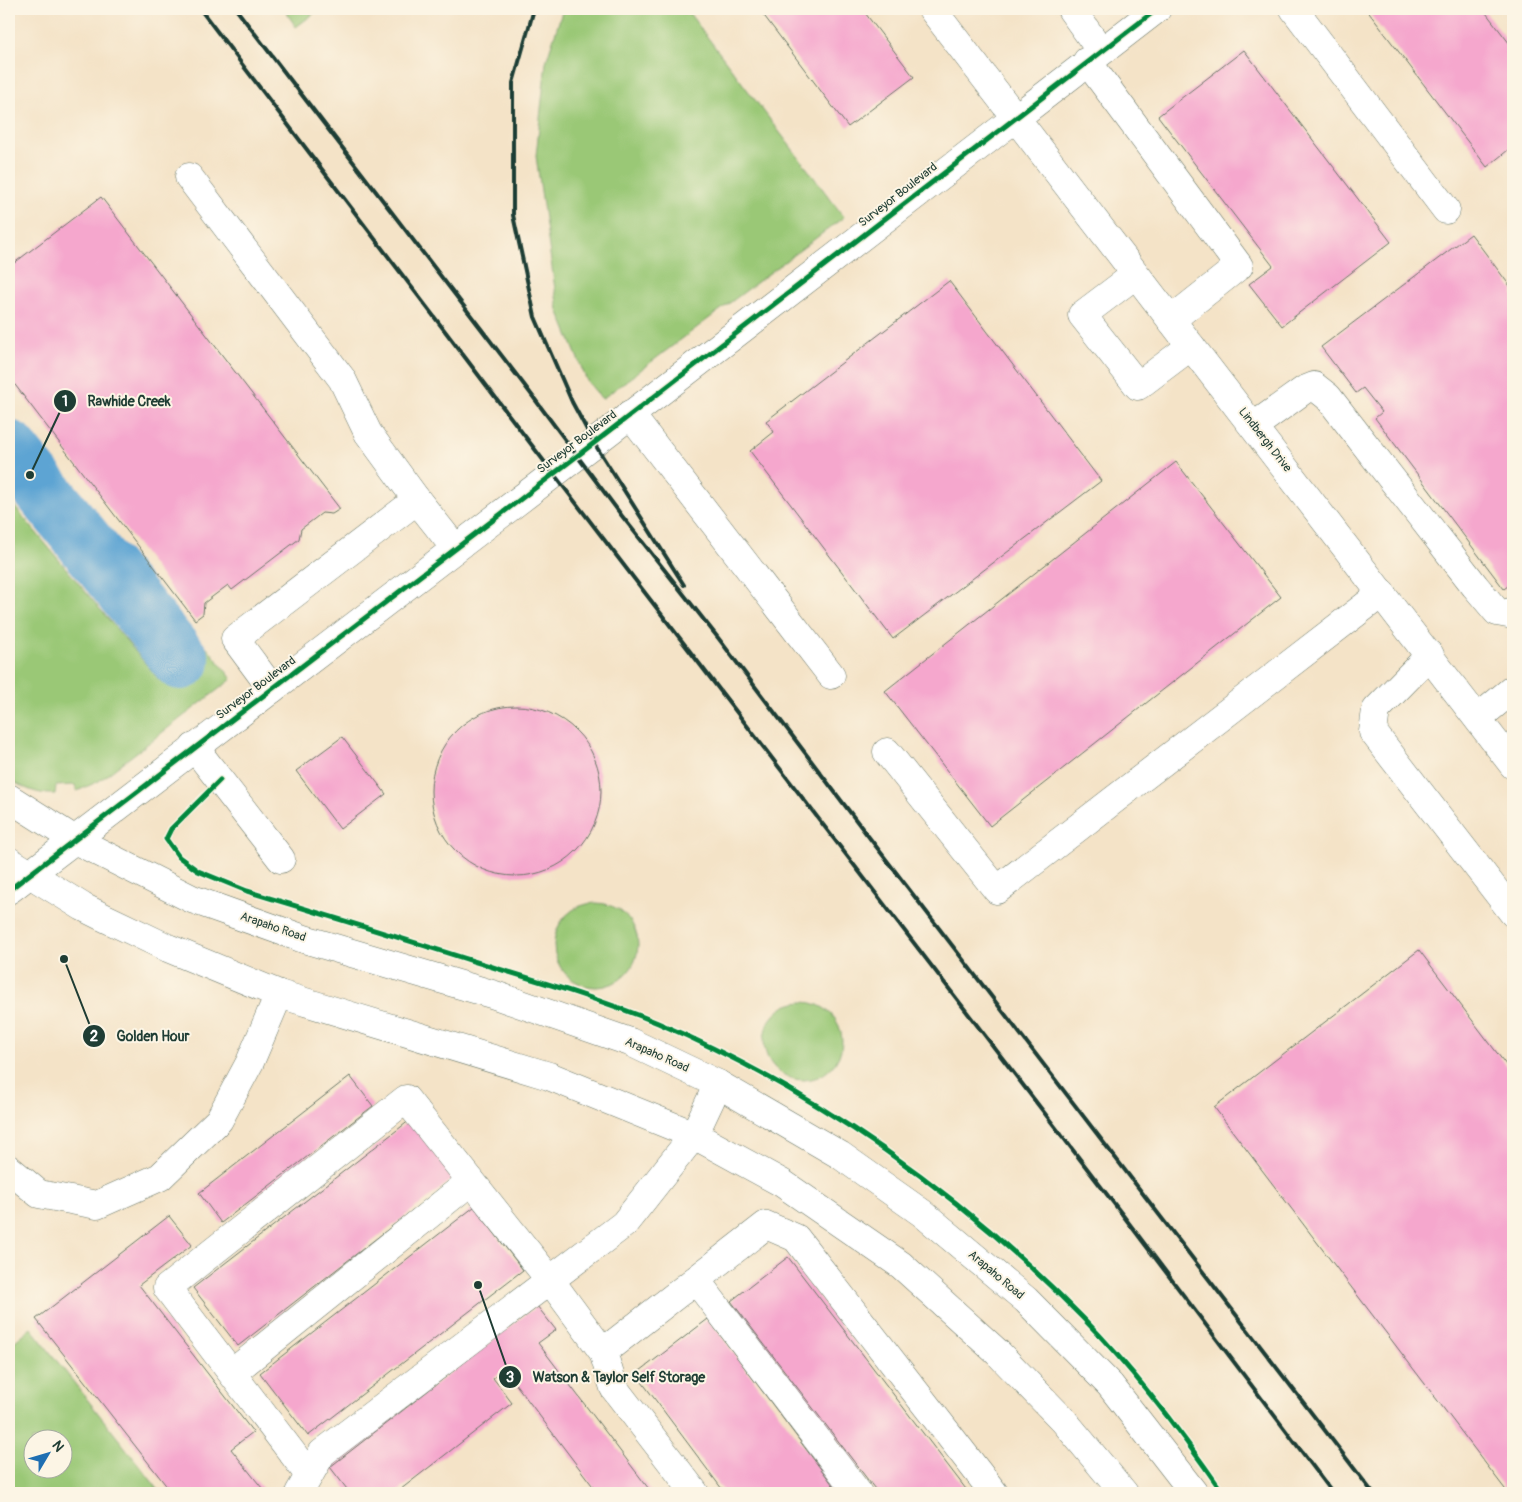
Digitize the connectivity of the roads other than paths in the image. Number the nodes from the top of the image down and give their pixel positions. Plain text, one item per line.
1 (932, 9) edge
2 (1070, 9) edge
3 (1157, 9) edge
4 (1294, 9) edge
5 (1094, 56) junction
6 (1014, 117) junction
7 (189, 177) dead end
8 (1446, 210) dead end
9 (1135, 275) junction
10 (1171, 320) junction
11 (1191, 346) junction
12 (630, 414) junction
13 (1254, 426) junction
14 (417, 500) junction
15 (455, 548) junction
16 (1382, 593) junction
17 (1513, 611) edge
18 (1430, 655) junction
19 (830, 674) dead end
20 (272, 689) junction
21 (1513, 689) edge
22 (1478, 718) junction
23 (194, 747) junction
24 (887, 752) dead end
25 (1513, 765) edge
26 (9, 798) edge
27 (75, 840) junction
28 (281, 858) dead end
29 (15, 875) edge
30 (1513, 913) edge
31 (279, 994) junction
32 (718, 1084) junction
33 (694, 1135) junction
34 (9, 1169) edge
35 (471, 1181) junction
36 (550, 1280) junction
37 (696, 1280) junction
38 (603, 1352) junction
39 (232, 1373) junction
40 (304, 1484) edge
41 (695, 1493) edge
42 (858, 1493) edge
43 (994, 1493) edge
44 (1124, 1493) edge
45 (1194, 1493) edge

1 - 6 main road, Lindbergh Drive
2 - 5 main road
3 - 5 main road, Surveyor Boulevard
4 - 8 main road
5 - 6 main road, Surveyor Boulevard
5 - 10 main road
6 - 9 main road, Lindbergh Drive
6 - 12 main road, Surveyor Boulevard
7 - 14 main road
9 - 10 main road, Lindbergh Drive
9 - 11 main road
10 - 11 main road, Lindbergh Drive
11 - 13 main road, Lindbergh Drive
12 - 15 main road, Surveyor Boulevard
12 - 19 main road
13 - 16 main road, Lindbergh Drive
13 - 17 main road
14 - 15 main road
14 - 20 main road
15 - 20 main road, Surveyor Boulevard
16 - 18 main road, Lindbergh Drive
16 - 24 main road
18 - 22 main road, Lindbergh Drive
18 - 30 main road
20 - 23 main road, Surveyor Boulevard
21 - 22 main road
22 - 25 main road, Lindbergh Drive
23 - 27 main road, Surveyor Boulevard
23 - 28 main road
26 - 27 main road, Arapaho Road
27 - 29 main road, Surveyor Boulevard
27 - 32 main road, Arapaho Road
29 - 31 main road
31 - 33 main road
31 - 34 main road
32 - 33 main road
32 - 45 main road, Arapaho Road
33 - 36 main road
33 - 44 main road
35 - 36 main road
35 - 39 main road
35 - 39 main road
36 - 38 main road
36 - 40 main road
37 - 38 main road
37 - 42 main road
37 - 43 main road
38 - 41 main road
39 - 40 main road

